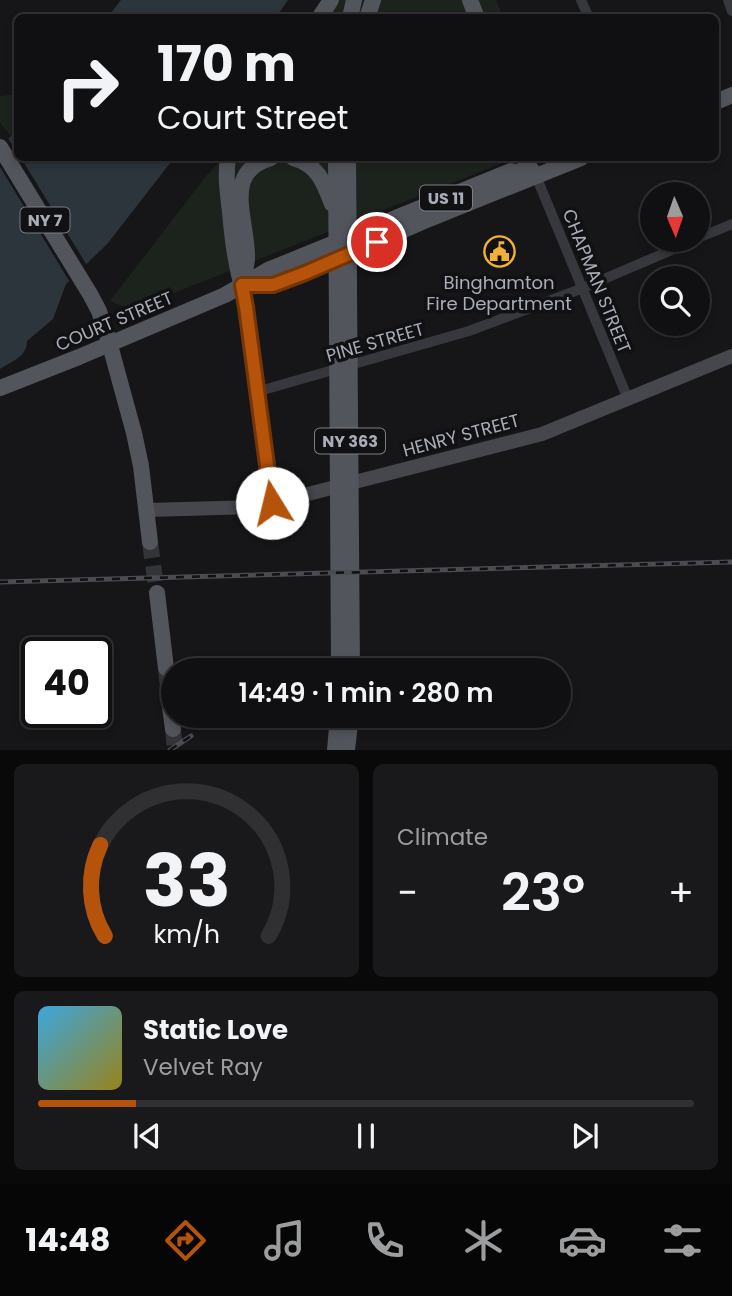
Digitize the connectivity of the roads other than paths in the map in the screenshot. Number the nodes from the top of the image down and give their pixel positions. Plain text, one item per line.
1 (727, 0) edge
2 (732, 11) edge
3 (0, 147) edge
4 (228, 161) edge
5 (262, 161) edge
6 (303, 161) edge
7 (336, 161) edge
8 (348, 161) edge
9 (525, 161) edge
10 (535, 161) edge
11 (574, 161) edge
12 (536, 176) junction
13 (342, 214) junction
14 (732, 224) edge
15 (710, 233) edge
16 (667, 252) edge
17 (242, 285) junction
18 (583, 288) junction
19 (110, 344) junction
20 (732, 356) edge
21 (0, 388) edge
22 (257, 392) junction
23 (628, 399) junction
24 (272, 503) junction
25 (147, 510) junction
26 (150, 541) tunnel mouth
27 (157, 593) tunnel mouth
28 (165, 658) tunnel mouth
29 (339, 658) edge
30 (352, 658) edge
31 (337, 728) edge
32 (350, 728) edge
33 (335, 750) edge
34 (347, 750) edge

1 - 2 street
3 - 19 main road, NY 7
4 - 17 main road
5 - 17 main road
6 - 13 main road
7 - 13 main road, NY 363
8 - 13 main road, NY 363
9 - 12 main road
10 - 12 main road
11 - 12 main road, COURT STREET / US 11
12 - 17 main road, COURT STREET / US 11
12 - 18 street, CHAPMAN STREET
13 - 29 main road, NY 363
13 - 30 main road, NY 363
14 - 15 street, PINE STREET
16 - 18 street, PINE STREET
17 - 19 main road, COURT STREET / US 11
17 - 22 street
18 - 22 street, PINE STREET
18 - 23 street, CHAPMAN STREET
19 - 21 main road, COURT STREET / US 11
19 - 25 main road, NY 7
20 - 23 street, HENRY STREET
22 - 24 street
23 - 24 street, HENRY STREET
24 - 25 street, HENRY STREET
25 - 26 main road, NY 7
27 - 28 main road
31 - 33 main road
32 - 34 main road

